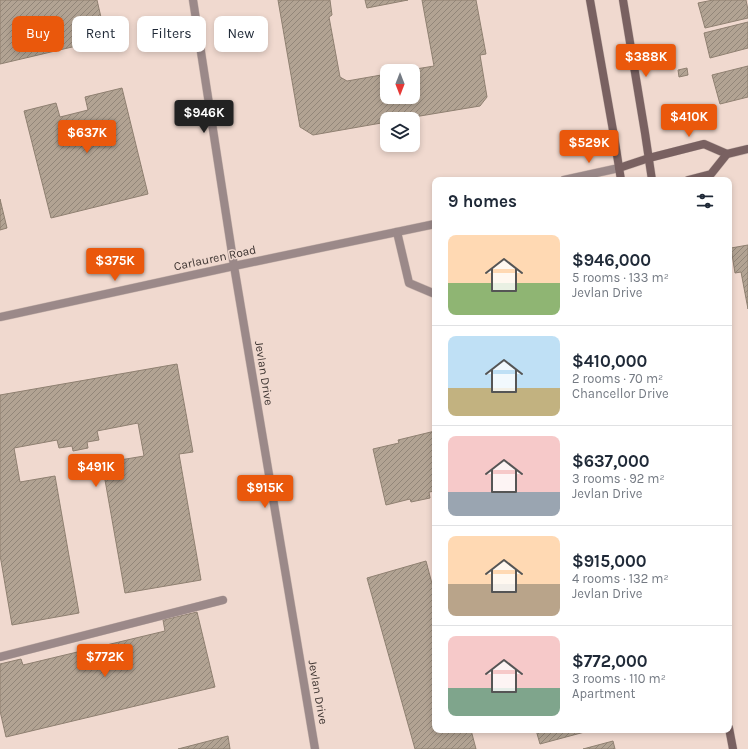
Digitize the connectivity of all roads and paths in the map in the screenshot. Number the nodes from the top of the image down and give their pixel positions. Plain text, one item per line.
1 (193, 0) edge
2 (590, 0) edge
3 (623, 0) edge
4 (748, 148) edge
5 (727, 154) junction
6 (649, 158) junction
7 (619, 168) junction
8 (578, 177) edge
9 (620, 177) edge
10 (652, 177) edge
11 (700, 177) edge
12 (432, 225) edge
13 (397, 232) junction
14 (234, 266) junction
15 (432, 293) edge
16 (0, 317) edge
17 (224, 600) dead end
18 (0, 657) edge
19 (730, 733) edge
20 (315, 749) edge
21 (733, 749) edge

1 - 14 street, Jevlan Drive
2 - 7 main road
3 - 6 main road
4 - 5 main road
5 - 6 main road
5 - 11 main road
6 - 7 main road
6 - 10 main road
7 - 8 street
7 - 9 main road
12 - 13 street, Carlauren Road
13 - 14 street, Carlauren Road
13 - 15 street
14 - 16 street, Carlauren Road
14 - 20 street, Jevlan Drive
17 - 18 street
19 - 21 main road

